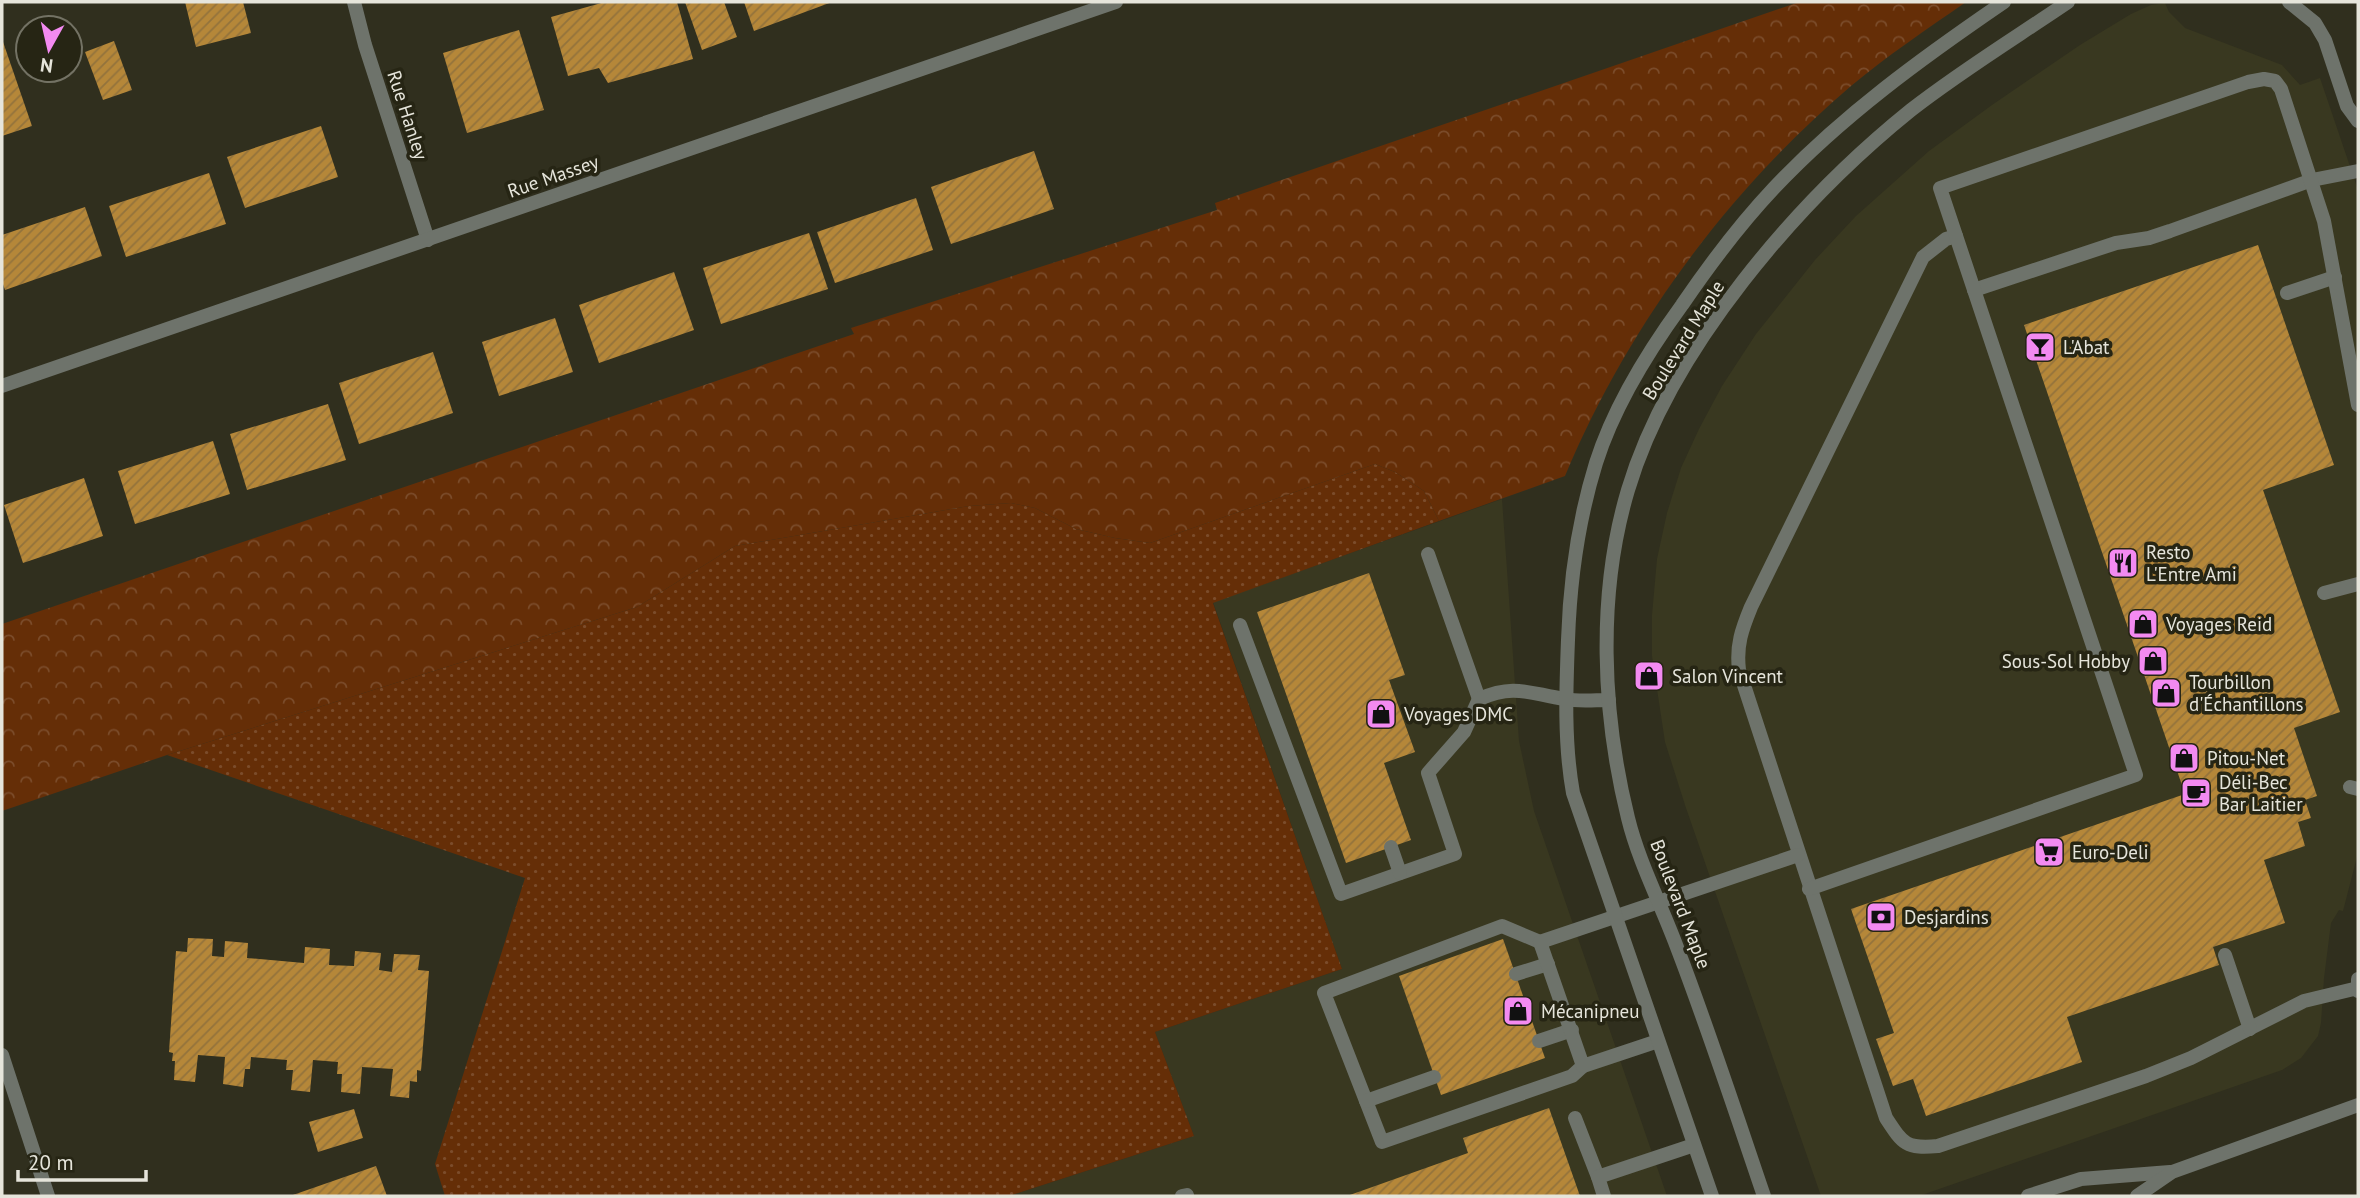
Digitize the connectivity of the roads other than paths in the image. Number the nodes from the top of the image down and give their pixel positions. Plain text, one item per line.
1 (354, 2) edge
2 (1116, 2) edge
3 (2004, 2) edge
4 (2068, 2) edge
5 (2289, 2) edge
6 (2358, 121) edge
7 (2358, 170) edge
8 (2312, 180) junction
9 (1956, 236) junction
10 (428, 240) junction
11 (2335, 277) junction
12 (1974, 290) junction
13 (2287, 293) dead end
14 (2, 386) edge
15 (2358, 405) edge
16 (1428, 554) dead end
17 (2358, 584) edge
18 (2324, 593) dead end
19 (1240, 625) dead end
20 (1479, 699) junction
21 (1566, 700) junction
22 (1609, 700) junction
23 (1391, 847) dead end
24 (1798, 855) junction
25 (1400, 873) junction
26 (1809, 889) junction
27 (1660, 902) junction
28 (1615, 917) junction
29 (1541, 942) junction
30 (2225, 955) dead end
31 (1548, 964) junction
32 (1516, 974) dead end
33 (2358, 979) edge
34 (2358, 990) edge
35 (2250, 1029) junction
36 (1572, 1030) junction
37 (1539, 1041) dead end
38 (1658, 1041) junction
39 (2, 1055) edge
40 (1583, 1066) junction
41 (1434, 1077) dead end
42 (1366, 1101) junction
43 (2358, 1105) edge
44 (1575, 1118) dead end
45 (1694, 1145) junction
46 (2172, 1172) junction
47 (1598, 1177) junction
48 (48, 1196) edge
49 (1604, 1196) edge
50 (1712, 1196) edge
51 (1764, 1196) edge
52 (2028, 1196) edge
53 (2137, 1196) edge

1 - 10 street, Rue Hanley
2 - 10 street, Rue Massey
3 - 21 street, Boulevard Maple
4 - 22 street, Boulevard Maple
5 - 6 street
7 - 8 street
8 - 9 street
8 - 11 street
8 - 12 street
9 - 12 street
9 - 24 street
10 - 14 street, Rue Massey
11 - 13 street
11 - 15 street
12 - 26 street
16 - 20 street
17 - 18 street
19 - 25 street
20 - 21 street
20 - 25 street
21 - 22 street
21 - 28 street, Boulevard Maple
22 - 27 street, Boulevard Maple
23 - 25 street
24 - 26 street
24 - 27 street
26 - 35 street
27 - 28 street
27 - 51 street, Boulevard Maple
28 - 29 street
28 - 38 street, Boulevard Maple
29 - 31 street
29 - 42 street
30 - 35 street
31 - 32 street
31 - 36 street
33 - 34 street
34 - 35 street
36 - 37 street
36 - 40 street
38 - 40 street
38 - 45 street, Boulevard Maple
39 - 48 street
40 - 42 street
41 - 42 street
43 - 46 street
44 - 47 street
45 - 47 street
45 - 50 street, Boulevard Maple
46 - 52 street
46 - 53 street
47 - 49 street

